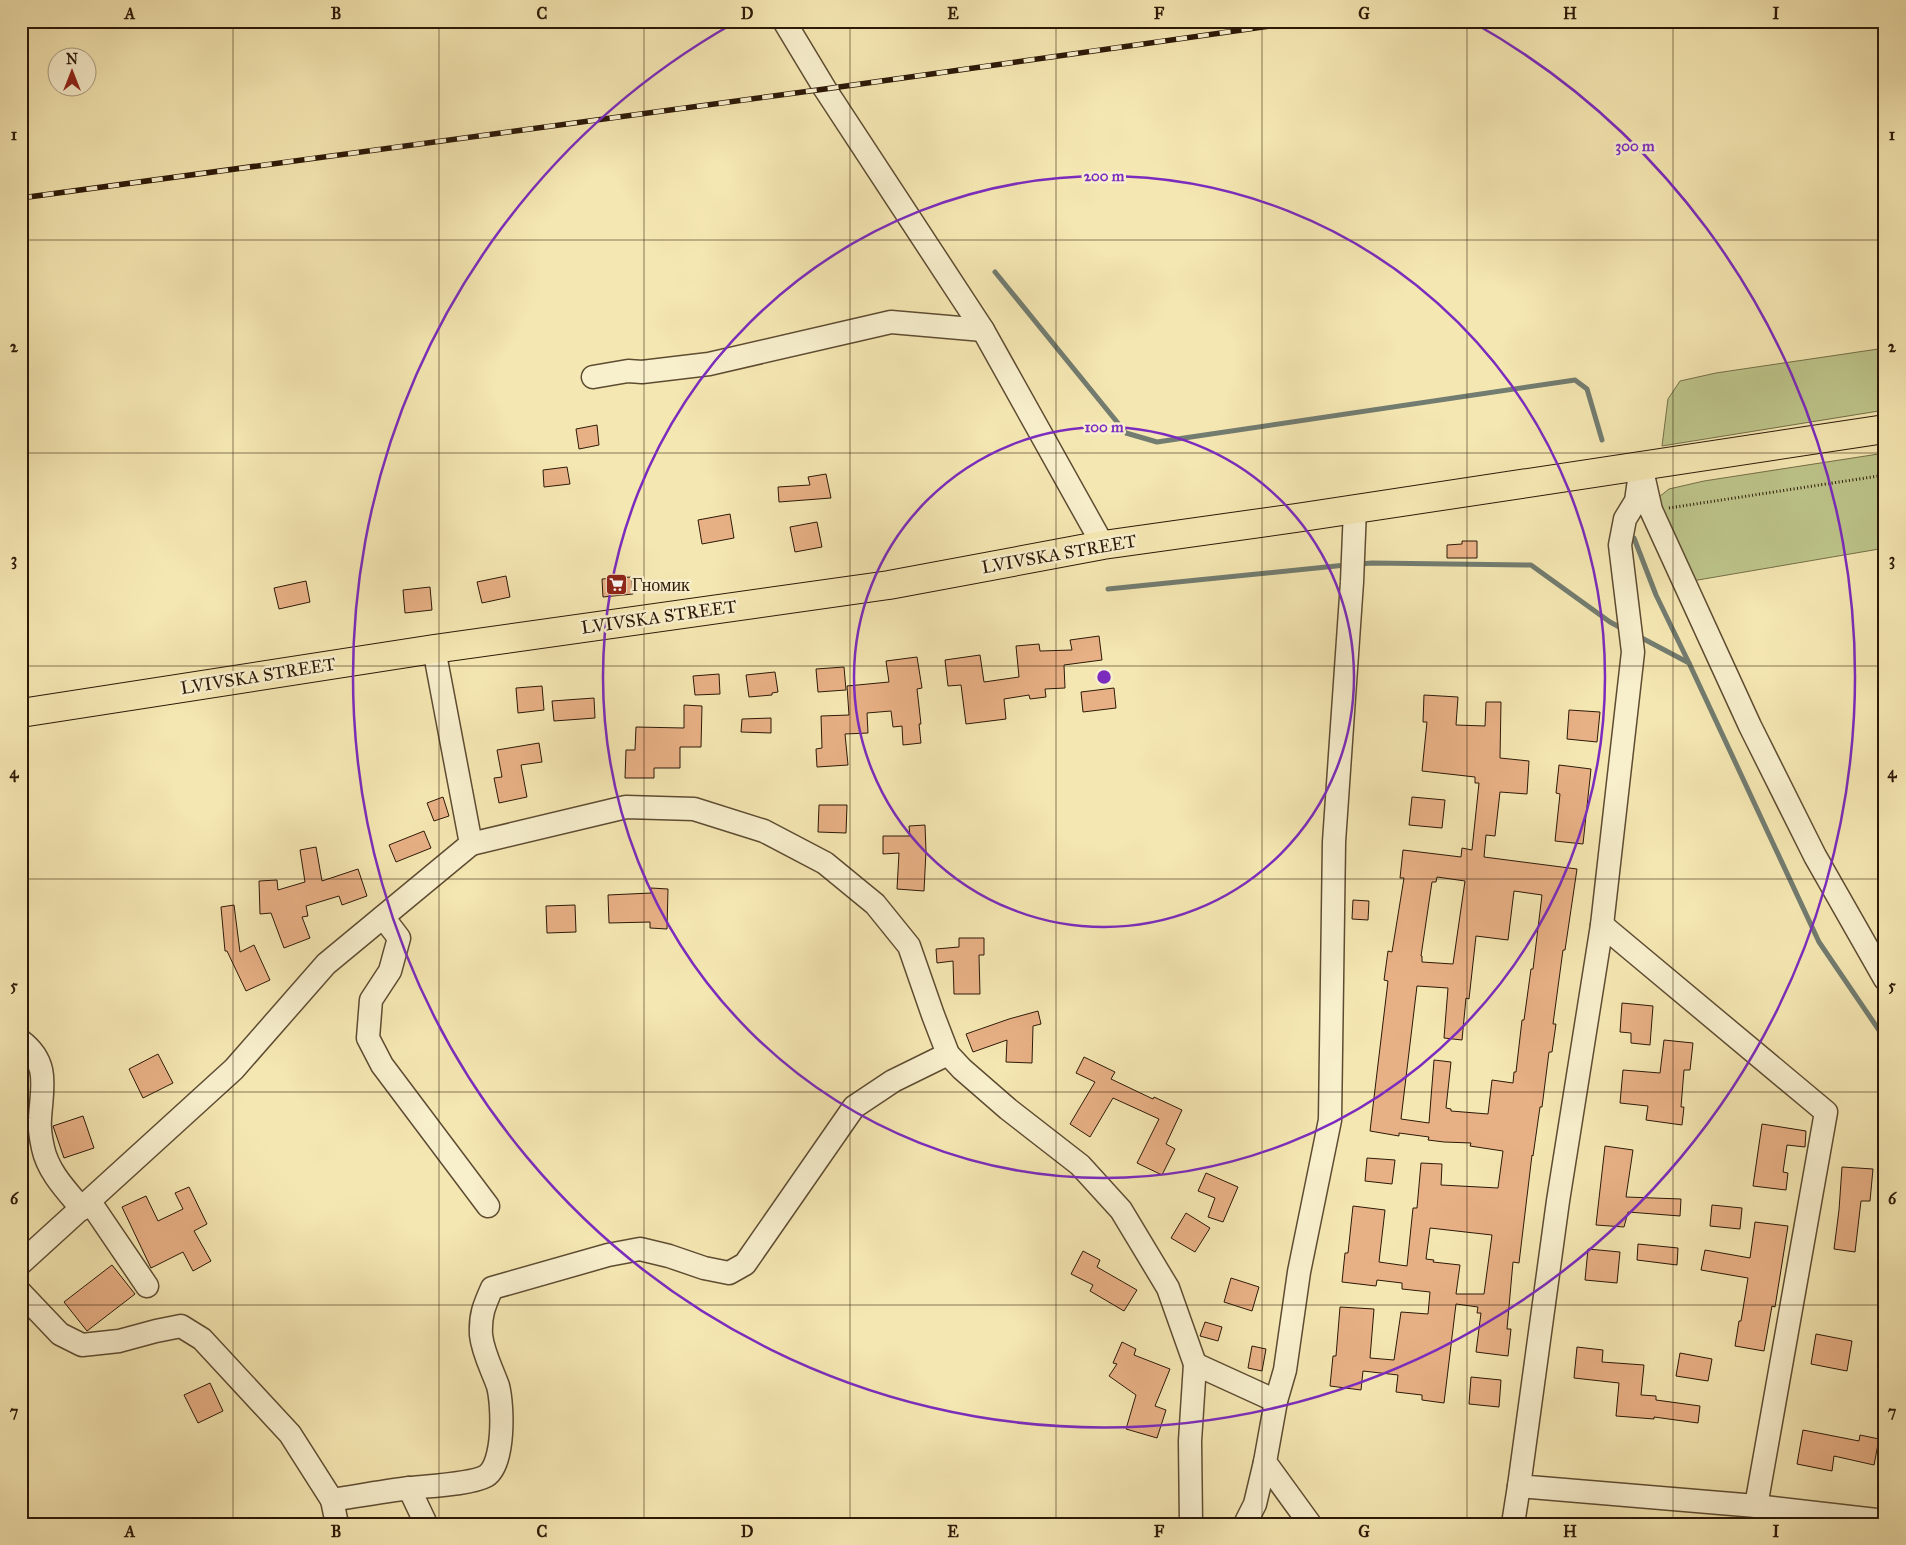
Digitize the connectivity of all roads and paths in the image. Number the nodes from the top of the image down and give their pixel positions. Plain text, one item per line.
1 (784, 21) edge
2 (983, 330) junction
3 (593, 378) dead end
4 (1885, 430) edge
5 (1641, 466) junction
6 (1885, 475) edge
7 (1355, 509) junction
8 (1651, 510) junction
9 (1103, 545) junction
10 (434, 649) junction
11 (21, 713) edge
12 (472, 844) junction
13 (383, 917) junction
14 (1602, 925) junction
15 (1885, 979) edge
16 (21, 1042) edge
17 (948, 1054) junction
18 (86, 1206) junction
19 (488, 1206) dead end
20 (21, 1263) edge
21 (147, 1286) dead end
22 (21, 1293) edge
23 (1195, 1364) junction
24 (1276, 1401) junction
25 (1265, 1462) junction
26 (1519, 1486) junction
27 (409, 1488) junction
28 (332, 1500) junction
29 (1756, 1506) junction
30 (1885, 1521) edge
31 (337, 1524) edge
32 (426, 1524) edge
33 (1191, 1524) edge
34 (1245, 1524) edge
35 (1310, 1524) edge
36 (1513, 1524) edge

1 - 2 street
2 - 3 street
2 - 9 street
4 - 5 main road, LVIVSKA STREET
5 - 7 main road, LVIVSKA STREET
5 - 8 street
5 - 14 street
6 - 8 path
7 - 9 main road, LVIVSKA STREET
7 - 24 street
8 - 15 street
9 - 10 main road, LVIVSKA STREET
10 - 11 main road, LVIVSKA STREET
10 - 12 street
12 - 13 street
12 - 17 street
13 - 18 street
13 - 19 street
14 - 26 street
14 - 29 street
16 - 18 street
17 - 23 street
17 - 27 street
18 - 20 street
18 - 21 street
22 - 28 street
23 - 24 street
23 - 33 street
24 - 25 street
25 - 34 street
25 - 35 street
26 - 29 street
26 - 36 street
27 - 28 street
27 - 32 street
28 - 31 street
29 - 30 street

